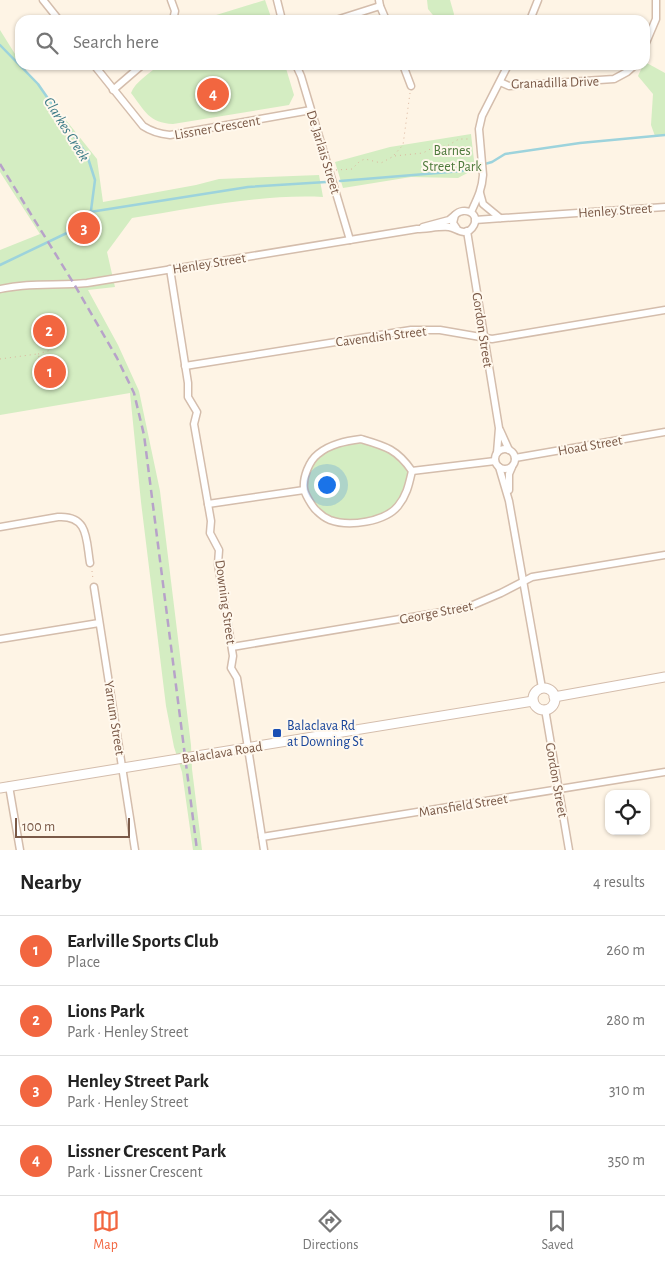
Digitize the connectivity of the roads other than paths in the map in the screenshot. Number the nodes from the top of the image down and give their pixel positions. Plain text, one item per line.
1 (43, 0) edge
2 (171, 0) edge
3 (277, 0) edge
4 (538, 0) edge
5 (656, 0) edge
6 (380, 3) edge
7 (55, 15) edge
8 (174, 15) edge
9 (281, 15) edge
10 (349, 15) edge
11 (384, 15) edge
12 (532, 15) edge
13 (650, 33) edge
14 (98, 70) edge
15 (136, 70) edge
16 (298, 70) edge
17 (405, 70) edge
18 (506, 70) edge
19 (629, 70) edge
20 (500, 82) junction
21 (411, 86) road end
22 (113, 90) junction
23 (311, 110) junction
24 (480, 193) junction
25 (665, 207) edge
26 (470, 212) junction
27 (455, 215) junction
28 (500, 218) junction
29 (475, 220) junction
30 (417, 229) junction
31 (457, 229) junction
32 (467, 232) junction
33 (350, 240) junction
34 (170, 269) junction
35 (0, 289) edge
36 (665, 310) edge
37 (484, 337) junction
38 (185, 366) junction
39 (499, 428) junction
40 (665, 432) edge
41 (509, 450) junction
42 (497, 453) junction
43 (515, 458) junction
44 (497, 464) junction
45 (512, 466) junction
46 (412, 470) junction
47 (304, 490) junction
48 (509, 500) junction
49 (208, 504) junction
50 (0, 527) edge
51 (665, 555) edge
52 (90, 563) road end
53 (524, 581) junction
54 (94, 587) road end
55 (99, 623) junction
56 (0, 639) edge
57 (232, 647) junction
58 (665, 677) edge
59 (542, 688) junction
60 (554, 697) junction
61 (533, 701) junction
62 (545, 709) junction
63 (248, 747) junction
64 (123, 768) junction
65 (665, 772) edge
66 (5, 787) edge
67 (559, 790) junction
68 (262, 837) junction
69 (20, 850) edge
70 (136, 850) edge
71 (264, 850) edge
72 (569, 850) edge

1 - 7 street
2 - 8 street
3 - 9 street
4 - 12 street
5 - 13 street
6 - 10 street
6 - 11 street
14 - 22 street, Lissner Crescent
15 - 22 street
16 - 23 street, De Jarlais Street
17 - 21 street
18 - 20 street
19 - 20 street, Granadilla Drive
20 - 24 street
22 - 23 street, Lissner Crescent
23 - 33 street, De Jarlais Street
24 - 26 street
24 - 28 street
25 - 28 street, Henley Street
26 - 27 street
26 - 29 street
27 - 30 street, Henley Street
27 - 31 street
28 - 29 street, Henley Street
29 - 32 street
30 - 31 street, Henley Street
30 - 33 street, Henley Street
31 - 32 street
32 - 37 street, Gordon Street
33 - 34 street, Henley Street
34 - 35 street, Henley Street
34 - 38 street, Downing Street
36 - 37 street, Cavendish Street
37 - 38 street, Cavendish Street
37 - 39 street, Gordon Street
38 - 49 street, Downing Street
39 - 41 street, Gordon Street
39 - 42 street, Gordon Street
40 - 43 street, Hoad Street
41 - 42 street
41 - 43 street
42 - 44 street
43 - 45 street
44 - 45 street
44 - 46 street
44 - 48 street
45 - 48 street
46 - 47 street
46 - 47 street
47 - 49 street
48 - 53 street
49 - 57 street, Downing Street
50 - 52 street
51 - 53 street, George Street
53 - 57 street, George Street
53 - 59 street
54 - 55 street, Yarrum Street
55 - 56 street
55 - 64 street, Yarrum Street
57 - 63 street, Downing Street
58 - 60 street
59 - 60 street
59 - 61 street
60 - 62 street
61 - 62 street
61 - 63 street, Balaclava Road
62 - 67 street, Gordon Street
63 - 64 street, Balaclava Road
63 - 68 street, Downing Street
64 - 66 street, Balaclava Road
64 - 70 street, Yarrum Street
65 - 67 street, Mansfield Street
66 - 69 street
67 - 68 street, Mansfield Street
67 - 72 street, Gordon Street
68 - 71 street, Downing Street

